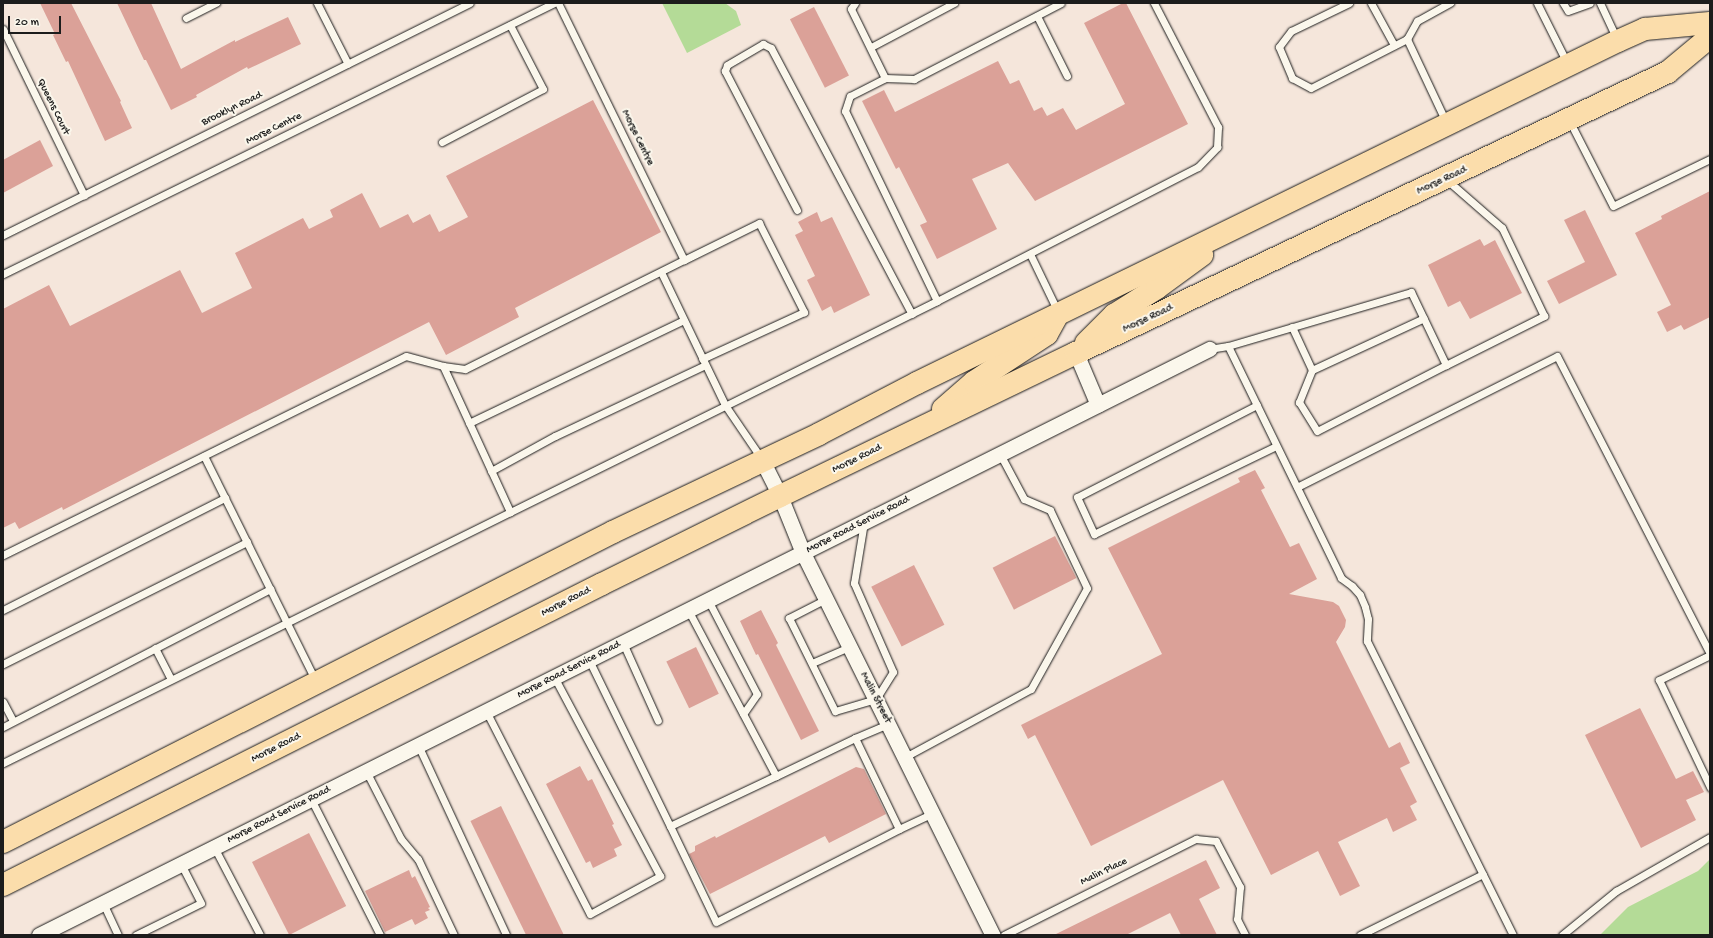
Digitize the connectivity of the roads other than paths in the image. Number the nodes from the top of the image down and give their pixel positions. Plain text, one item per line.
1 (216, 3) edge
2 (317, 3) edge
3 (470, 3) edge
4 (554, 3) edge
5 (558, 3) edge
6 (855, 3) edge
7 (954, 3) edge
8 (1062, 3) edge
9 (1154, 3) edge
10 (1349, 3) edge
11 (1371, 3) edge
12 (1450, 3) edge
13 (1537, 3) edge
14 (1563, 3) edge
15 (1590, 3) edge
16 (1600, 3) edge
17 (1037, 16) junction
18 (186, 18) dead end
19 (1710, 24) edge
20 (510, 25) junction
21 (3, 29) edge
22 (1710, 37) edge
23 (1407, 38) junction
24 (1618, 41) junction
25 (1394, 45) junction
26 (871, 47) junction
27 (348, 64) junction
28 (1568, 66) junction
29 (1067, 76) dead end
30 (885, 78) junction
31 (1569, 120) junction
32 (1447, 124) junction
33 (442, 142) dead end
34 (1710, 159) edge
35 (1445, 179) junction
36 (84, 195) junction
37 (797, 210) dead end
38 (1252, 220) junction
39 (3, 235) edge
40 (1030, 254) junction
41 (684, 260) junction
42 (661, 272) junction
43 (3, 274) edge
44 (937, 301) junction
45 (1058, 313) junction
46 (912, 314) junction
47 (1424, 318) junction
48 (684, 320) junction
49 (1292, 327) junction
50 (1228, 346) junction
51 (1209, 349) joint
52 (1076, 353) junction
53 (704, 362) junction
54 (1446, 365) junction
55 (442, 366) junction
56 (1312, 370) junction
57 (725, 405) junction
58 (1098, 405) junction
59 (1257, 406) junction
60 (469, 423) junction
61 (920, 428) junction
62 (1276, 446) junction
63 (1000, 454) junction
64 (204, 456) junction
65 (762, 460) junction
66 (491, 471) junction
67 (1297, 487) junction
68 (780, 496) junction
69 (225, 498) junction
70 (510, 512) junction
71 (864, 522) junction
72 (247, 542) junction
73 (803, 553) junction
74 (3, 555) edge
75 (270, 589) junction
76 (826, 599) junction
77 (708, 600) junction
78 (3, 610) edge
79 (688, 610) junction
80 (287, 622) junction
81 (623, 643) junction
82 (849, 647) junction
83 (155, 648) junction
84 (1710, 654) edge
85 (589, 660) junction
86 (812, 663) junction
87 (3, 664) edge
88 (554, 677) junction
89 (171, 679) junction
90 (317, 684) junction
91 (876, 699) junction
92 (3, 702) edge
93 (486, 711) junction
94 (743, 714) junction
95 (658, 721) dead end
96 (13, 722) junction
97 (888, 724) junction
98 (3, 727) edge
99 (855, 738) junction
100 (418, 745) junction
101 (905, 757) junction
102 (3, 762) edge
103 (366, 771) junction
104 (776, 776) junction
105 (1710, 787) edge
106 (311, 799) junction
107 (933, 813) junction
108 (670, 826) junction
109 (899, 829) junction
110 (1710, 837) edge
111 (3, 842) edge
112 (214, 847) junction
113 (181, 864) junction
114 (1483, 874) junction
115 (3, 885) edge
116 (103, 903) junction
117 (39, 935) edge
118 (118, 935) edge
119 (136, 935) edge
120 (260, 935) edge
121 (380, 935) edge
122 (454, 935) edge
123 (506, 935) edge
124 (993, 935) edge
125 (1004, 935) edge
126 (1245, 935) edge
127 (1360, 935) edge
128 (1513, 935) edge
129 (1562, 935) edge

1 - 18 lane
2 - 27 lane
3 - 27 lane, Brooklyn Road
4 - 20 lane, Morse Centre
5 - 41 lane, Morse Centre
6 - 26 lane
7 - 26 lane
8 - 17 lane
9 - 40 lane
10 - 25 lane
11 - 25 lane
12 - 23 lane
13 - 28 lane
14 - 15 lane
16 - 24 lane
17 - 29 lane
17 - 30 lane
19 - 24 main road
20 - 33 lane
20 - 43 lane, Morse Centre
21 - 36 lane, Queens Court
22 - 31 main road, Morse Road
23 - 25 lane
23 - 32 lane
24 - 28 main road
26 - 30 lane
27 - 36 lane, Brooklyn Road
28 - 32 main road
30 - 44 lane
31 - 34 lane
31 - 35 main road, Morse Road
32 - 38 main road
35 - 52 main road, Morse Road
35 - 54 lane
36 - 39 lane, Brooklyn Road
37 - 46 lane
38 - 45 main road
38 - 52 main road
40 - 44 lane
40 - 45 lane
41 - 42 lane
41 - 53 lane
42 - 48 lane
42 - 55 lane
44 - 46 lane
45 - 61 main road
45 - 65 main road
46 - 57 lane
47 - 49 lane
47 - 54 lane
47 - 56 lane
48 - 53 lane
48 - 60 lane
49 - 50 lane
49 - 56 lane
50 - 51 lane
50 - 59 lane
51 - 58 street, Morse Road Service Road
52 - 58 street
52 - 61 main road, Morse Road
53 - 57 lane
53 - 66 lane
54 - 56 lane
55 - 60 lane
55 - 64 lane
57 - 65 lane
57 - 70 lane
58 - 63 street, Morse Road Service Road
59 - 62 lane
59 - 62 lane
60 - 66 lane
61 - 68 main road, Morse Road
62 - 67 lane
63 - 71 street, Morse Road Service Road
63 - 101 lane
64 - 69 lane
64 - 74 lane
65 - 68 street, Malin Street
65 - 90 main road
66 - 70 lane
67 - 84 lane
67 - 114 lane
68 - 73 street, Malin Street
68 - 115 main road, Morse Road
69 - 72 lane
69 - 78 lane
70 - 80 lane
71 - 73 street, Morse Road Service Road
71 - 91 lane
72 - 75 lane
72 - 87 lane
73 - 76 street, Malin Street
73 - 77 street, Morse Road Service Road
75 - 80 lane
75 - 83 lane
76 - 82 street, Malin Street
76 - 86 lane
77 - 79 street, Morse Road Service Road
77 - 94 lane
79 - 81 street, Morse Road Service Road
79 - 94 lane
80 - 89 lane
80 - 90 lane
81 - 85 street, Morse Road Service Road
81 - 95 lane
82 - 86 lane
82 - 91 street, Malin Street
83 - 89 lane
83 - 96 lane
84 - 105 lane
85 - 88 street, Morse Road Service Road
85 - 108 lane
86 - 91 lane
88 - 93 street, Morse Road Service Road
88 - 93 lane
89 - 102 lane
90 - 111 main road
91 - 97 street, Malin Street
92 - 96 lane
93 - 100 street, Morse Road Service Road
94 - 104 lane
96 - 98 lane
97 - 99 lane
97 - 101 street, Malin Street
99 - 104 lane
99 - 109 lane
100 - 103 street, Morse Road Service Road
100 - 123 lane
101 - 107 street, Malin Street
103 - 106 street, Morse Road Service Road
103 - 122 lane
104 - 108 lane
106 - 112 street, Morse Road Service Road
106 - 121 lane
107 - 109 lane
107 - 124 street, Malin Street
108 - 109 lane
110 - 129 lane
112 - 113 street, Morse Road Service Road
112 - 120 lane
113 - 116 street, Morse Road Service Road
113 - 119 lane
114 - 127 lane
114 - 128 lane
116 - 117 street, Morse Road Service Road
116 - 118 lane
125 - 126 lane, Malin Place

